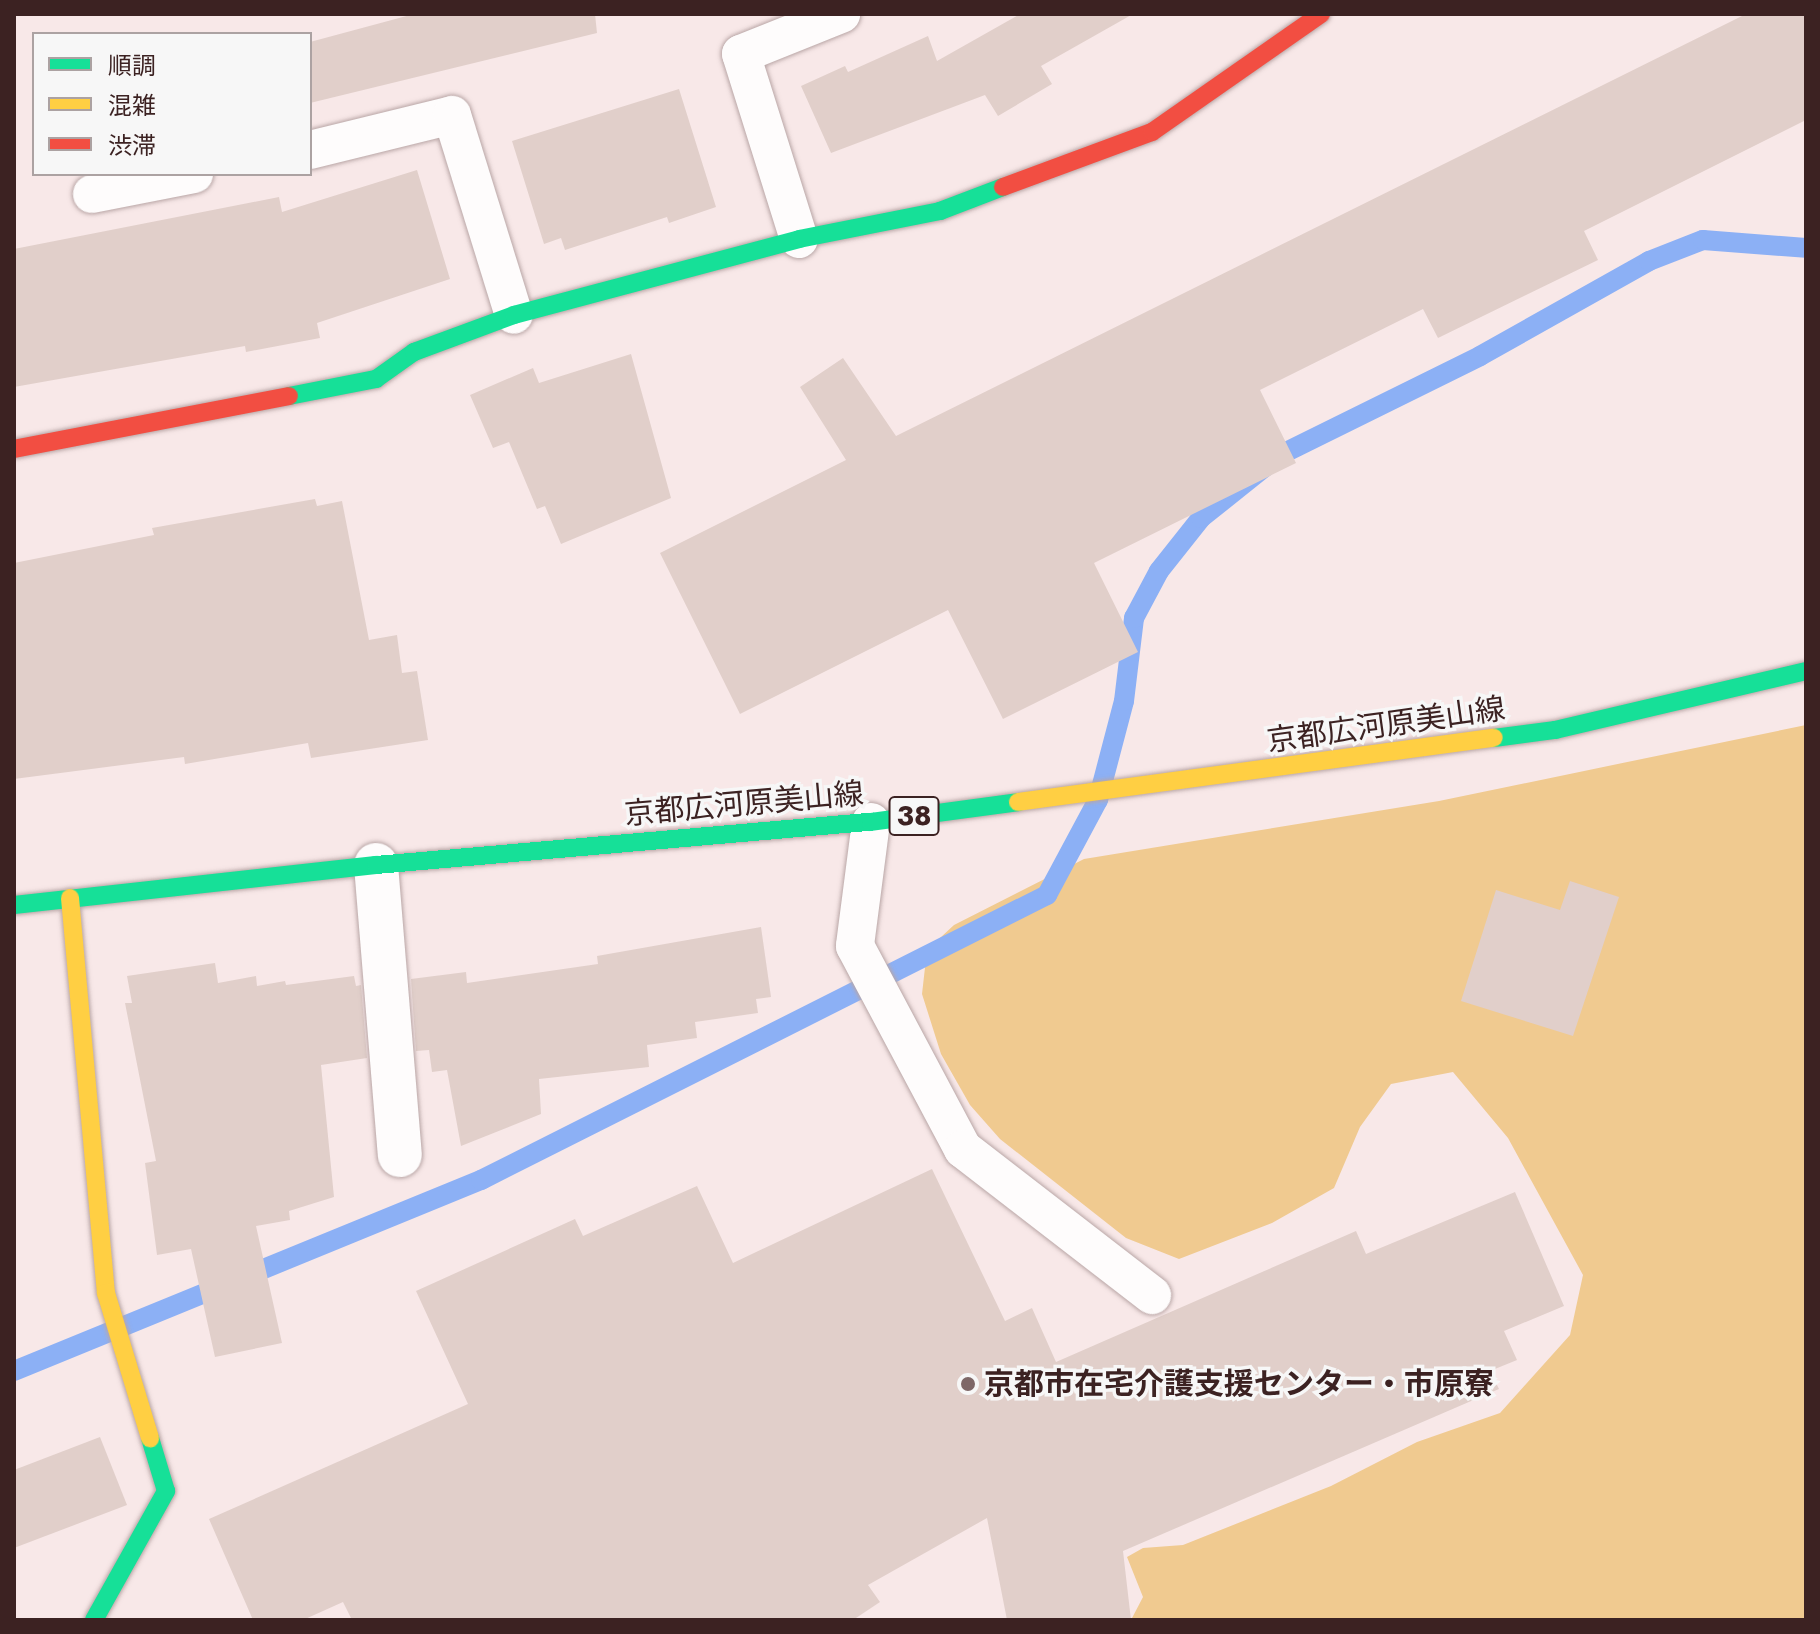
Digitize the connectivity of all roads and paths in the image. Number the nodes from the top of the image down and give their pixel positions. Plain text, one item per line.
1 (841, 14) edge
2 (1321, 14) edge
3 (312, 150) edge
4 (184, 176) edge
5 (92, 194) dead end
6 (799, 239) junction
7 (514, 315) junction
8 (14, 449) edge
9 (1806, 671) edge
10 (871, 822) junction
11 (376, 865) junction
12 (70, 898) junction
13 (14, 905) edge
14 (400, 1155) dead end
15 (1152, 1295) dead end
16 (94, 1620) edge

1 - 6 lane
2 - 6 street
3 - 7 lane
4 - 5 lane
6 - 7 street
7 - 8 street
9 - 10 street, 京都広河原美山線 / 38
10 - 11 street, 京都広河原美山線 / 38
10 - 15 lane
11 - 12 street, 京都広河原美山線 / 38
11 - 14 street
12 - 13 street, 京都広河原美山線 / 38
12 - 16 street

